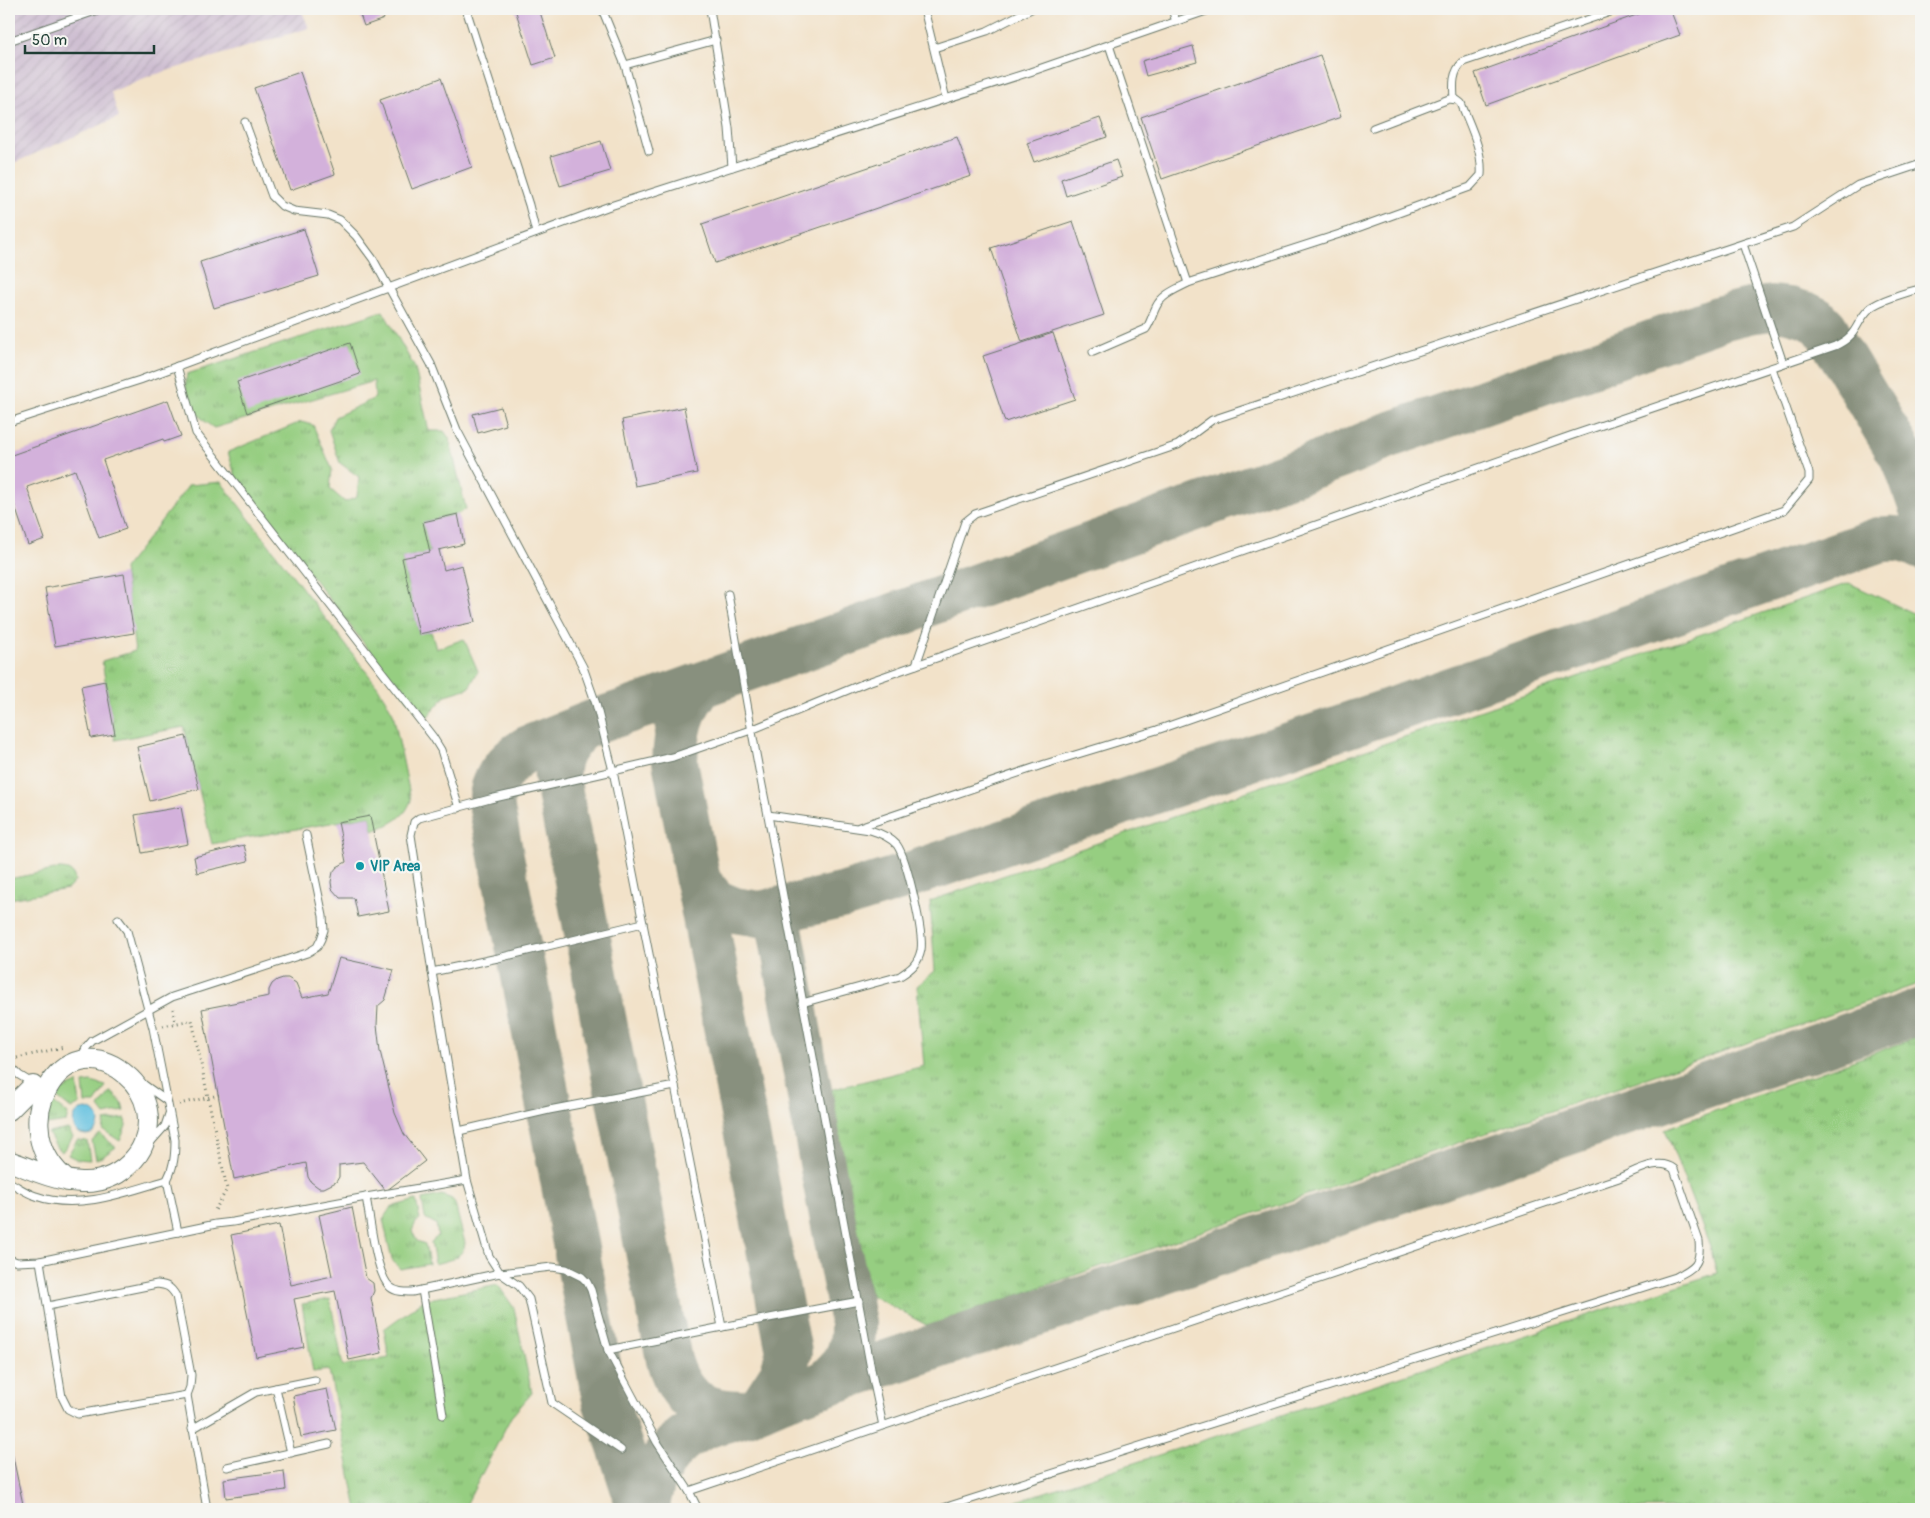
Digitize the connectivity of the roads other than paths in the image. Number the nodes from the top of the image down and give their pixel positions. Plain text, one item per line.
1 (101, 9) edge
2 (466, 9) edge
3 (602, 9) edge
4 (710, 9) edge
5 (924, 9) edge
6 (1031, 9) edge
7 (1172, 9) edge
8 (1212, 9) edge
9 (1619, 9) edge
10 (1176, 22) junction
11 (716, 40) junction
12 (9, 41) edge
13 (1109, 45) junction
14 (934, 48) junction
15 (624, 65) junction
16 (946, 99) junction
17 (1454, 99) junction
18 (245, 122) dead end
19 (1373, 128) dead end
20 (650, 151) dead end
21 (1921, 164) edge
22 (732, 167) junction
23 (536, 233) junction
24 (1743, 244) junction
25 (1188, 283) junction
26 (388, 288) junction
27 (1921, 289) edge
28 (1093, 352) dead end
29 (1783, 364) junction
30 (177, 366) junction
31 (1772, 368) junction
32 (9, 422) edge
33 (728, 594) dead end
34 (916, 665) junction
35 (750, 730) junction
36 (613, 771) junction
37 (459, 808) junction
38 (768, 814) junction
39 (859, 827) junction
40 (306, 835) dead end
41 (118, 919) dead end
42 (643, 923) junction
43 (432, 972) junction
44 (802, 1003) junction
45 (148, 1010) junction
46 (79, 1061) junction
47 (9, 1065) edge
48 (120, 1070) junction
49 (40, 1080) junction
50 (675, 1086) junction
51 (167, 1101) junction
52 (9, 1110) edge
53 (169, 1113) junction
54 (459, 1131) junction
55 (138, 1155) junction
56 (9, 1161) edge
57 (167, 1180) junction
58 (467, 1180) junction
59 (68, 1181) junction
60 (9, 1182) edge
61 (366, 1197) junction
62 (178, 1232) junction
63 (9, 1259) edge
64 (40, 1261) junction
65 (500, 1273) junction
66 (422, 1290) junction
67 (859, 1301) junction
68 (48, 1306) junction
69 (722, 1327) junction
70 (608, 1350) junction
71 (315, 1380) dead end
72 (276, 1388) junction
73 (187, 1395) junction
74 (443, 1415) dead end
75 (883, 1426) junction
76 (192, 1428) junction
77 (329, 1444) dead end
78 (621, 1450) dead end
79 (291, 1453) junction
80 (227, 1467) dead end
81 (690, 1491) junction
82 (207, 1509) edge
83 (698, 1509) edge
84 (940, 1509) edge

1 - 12 lane
2 - 23 lane
3 - 15 lane
4 - 11 lane
5 - 14 lane
6 - 14 lane
7 - 10 lane
8 - 10 lane
9 - 17 lane
10 - 13 lane
11 - 15 lane
11 - 22 lane
13 - 16 lane
13 - 25 lane
14 - 16 lane
15 - 20 lane
16 - 22 lane
17 - 19 lane
17 - 25 lane
18 - 26 lane
21 - 24 lane
22 - 23 lane
23 - 26 lane
24 - 29 lane
24 - 34 lane
25 - 28 lane
26 - 30 lane
26 - 36 lane
27 - 29 lane
29 - 31 lane
30 - 32 lane
30 - 37 lane
31 - 34 lane
31 - 39 lane
33 - 35 lane
34 - 35 lane
35 - 36 lane
35 - 38 lane
36 - 37 lane
36 - 42 lane
37 - 43 lane
38 - 39 lane
38 - 44 lane
39 - 44 lane
40 - 45 lane
41 - 45 lane
42 - 43 lane
42 - 50 lane
43 - 54 lane
44 - 67 lane
45 - 46 lane
45 - 51 lane
46 - 48 main road
46 - 49 main road
47 - 49 lane
48 - 51 lane
48 - 55 main road
49 - 52 main road
49 - 59 main road
50 - 54 lane
50 - 69 lane
51 - 53 lane
53 - 55 lane
53 - 57 lane
54 - 58 lane
55 - 59 main road
56 - 59 main road
57 - 60 lane
57 - 62 lane
58 - 61 lane
58 - 65 lane
61 - 62 lane
61 - 66 lane
62 - 64 lane
63 - 64 lane
64 - 68 lane
65 - 66 lane
65 - 70 lane
65 - 78 lane
66 - 74 lane
67 - 69 lane
67 - 75 lane
68 - 73 lane
68 - 73 lane
69 - 70 lane
70 - 81 lane
71 - 72 lane
72 - 76 lane
72 - 79 lane
73 - 76 lane
75 - 81 lane
75 - 84 lane
76 - 82 lane
77 - 79 lane
79 - 80 lane
81 - 83 lane

